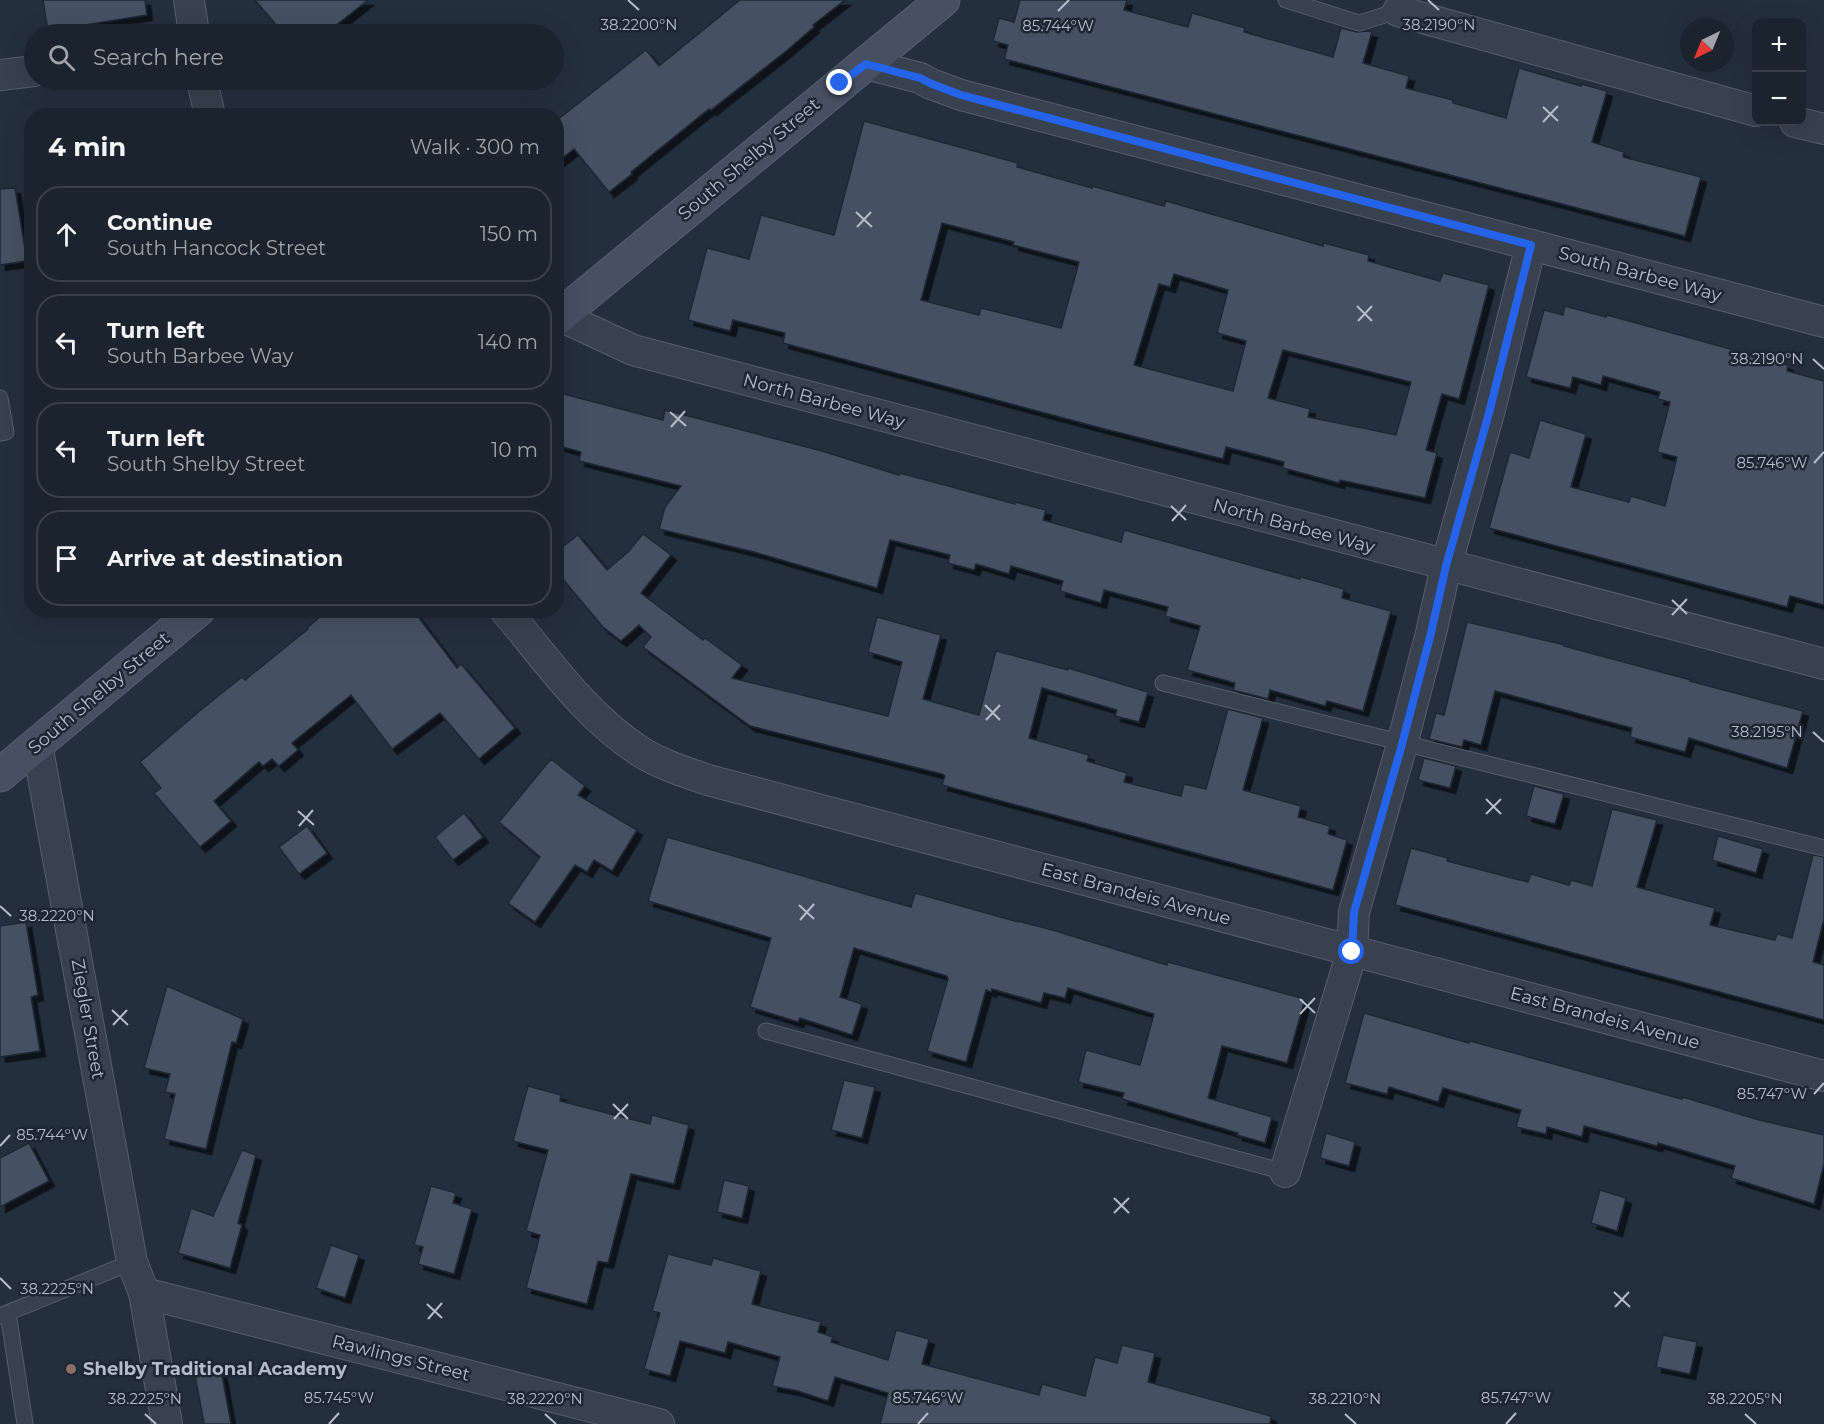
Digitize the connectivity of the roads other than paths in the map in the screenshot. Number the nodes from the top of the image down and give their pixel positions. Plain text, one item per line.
1 (189, 0) edge
2 (943, 0) edge
3 (1286, 0) edge
4 (1402, 6) edge
5 (193, 24) edge
6 (866, 64) junction
7 (24, 72) edge
8 (0, 75) edge
9 (204, 90) edge
10 (208, 108) edge
11 (1752, 110) edge
12 (1806, 125) edge
13 (1824, 129) edge
14 (1531, 245) junction
15 (564, 312) edge
16 (564, 320) edge
17 (1824, 322) edge
18 (0, 398) edge
19 (0, 433) edge
20 (1446, 566) junction
21 (188, 618) edge
22 (513, 618) edge
23 (1824, 664) edge
24 (1162, 683) dead end
25 (1402, 742) junction
26 (38, 744) junction
27 (0, 775) edge
28 (1824, 848) edge
29 (1352, 952) junction
30 (766, 1031) dead end
31 (1824, 1076) edge
32 (1285, 1172) joint
33 (132, 1262) junction
34 (144, 1293) junction
35 (4, 1314) edge
36 (25, 1424) edge
37 (166, 1424) edge
38 (659, 1424) edge

1 - 5 street
2 - 6 main road, South Shelby Street
3 - 4 lane
4 - 11 street
6 - 14 street, South Barbee Way
6 - 15 main road, South Shelby Street
7 - 8 street
9 - 10 street
12 - 13 street
14 - 17 street, South Barbee Way
14 - 20 street
16 - 20 street, North Barbee Way
18 - 19 lane
20 - 23 street, North Barbee Way
20 - 25 street
21 - 26 main road, South Shelby Street
22 - 29 street, East Brandeis Avenue
24 - 25 lane
25 - 28 lane
25 - 29 street
26 - 27 main road, South Shelby Street
26 - 33 street, Ziegler Street
29 - 31 street, East Brandeis Avenue
29 - 32 street
30 - 32 lane
33 - 34 street, Ziegler Street
33 - 35 lane
34 - 37 street, Ziegler Street
34 - 38 street, Rawlings Street
35 - 36 lane

